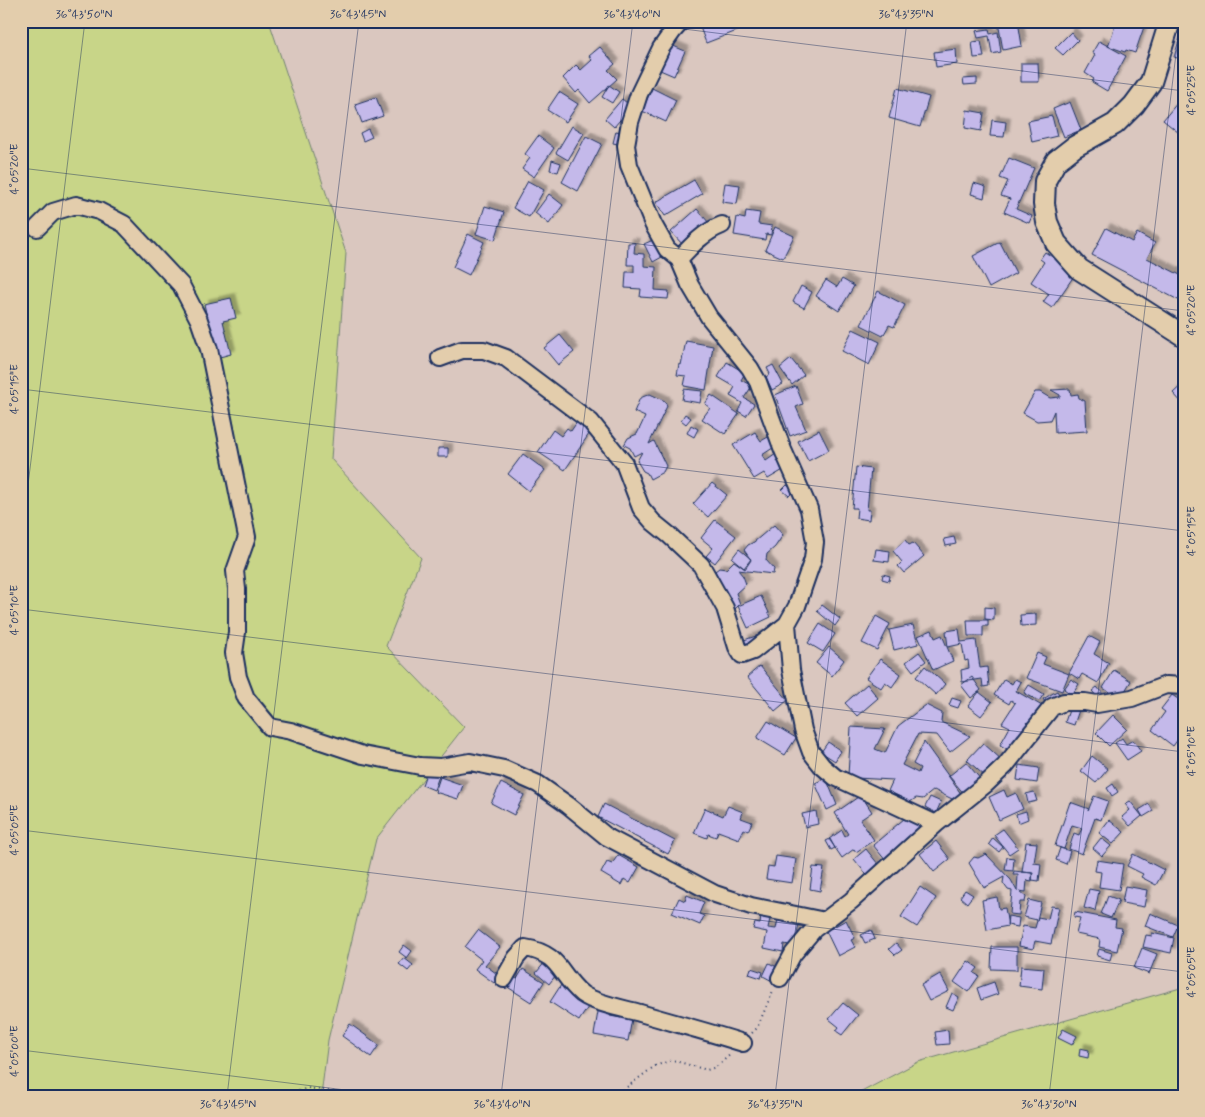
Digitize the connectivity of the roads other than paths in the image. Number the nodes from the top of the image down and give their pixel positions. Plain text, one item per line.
1 (682, 21) edge
2 (1170, 21) edge
3 (722, 225) dead end
4 (37, 228) dead end
5 (679, 259) junction
6 (1184, 336) edge
7 (440, 358) dead end
8 (787, 624) junction
9 (1184, 686) edge
10 (936, 824) junction
11 (825, 921) junction
12 (504, 978) dead end
13 (780, 978) road end
14 (742, 1043) road end

1 - 5 street
2 - 6 main road
3 - 5 street
4 - 11 street
5 - 8 street
7 - 8 street
8 - 10 street
9 - 10 street
10 - 11 street
11 - 13 street
12 - 14 street

